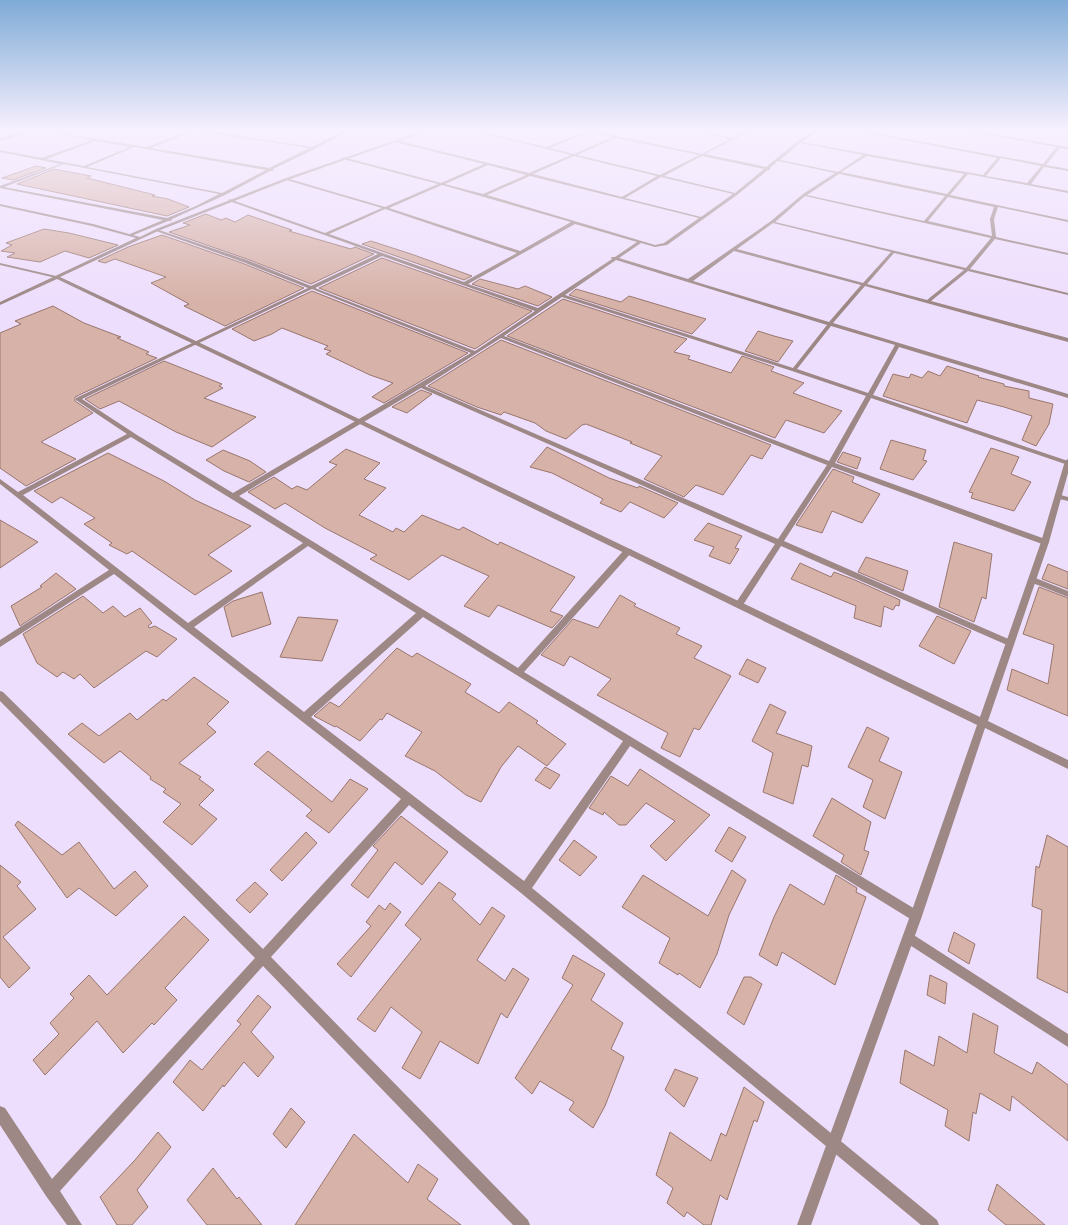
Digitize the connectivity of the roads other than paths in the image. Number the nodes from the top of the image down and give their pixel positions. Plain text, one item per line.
1 (0, 187) edge
2 (190, 187) edge
3 (238, 187) edge
4 (263, 187) edge
5 (317, 187) edge
6 (431, 187) edge
7 (455, 187) edge
8 (502, 187) edge
9 (579, 187) edge
10 (641, 187) edge
11 (707, 187) edge
12 (745, 187) edge
13 (816, 187) edge
14 (905, 187) edge
15 (954, 187) edge
16 (1040, 187) edge
17 (1068, 192) edge
18 (224, 194) junction
19 (736, 194) junction
20 (483, 195) junction
21 (804, 195) junction
22 (946, 196) junction
23 (622, 198) junction
24 (230, 200) junction
25 (0, 204) edge
26 (996, 206) junction
27 (385, 208) junction
28 (702, 218) junction
29 (170, 220) junction
30 (1068, 221) edge
31 (575, 222) junction
32 (772, 222) junction
33 (926, 222) junction
34 (157, 230) junction
35 (327, 233) junction
36 (132, 235) junction
37 (994, 237) junction
38 (140, 238) junction
39 (640, 242) junction
40 (733, 249) junction
41 (520, 252) junction
42 (893, 252) junction
43 (382, 254) junction
44 (1068, 254) edge
45 (614, 258) junction
46 (0, 264) edge
47 (967, 270) junction
48 (56, 277) junction
49 (689, 281) junction
50 (464, 284) junction
51 (866, 285) junction
52 (313, 288) junction
53 (561, 294) junction
54 (1068, 294) edge
55 (929, 301) junction
56 (0, 304) edge
57 (538, 310) junction
58 (830, 324) junction
59 (500, 336) junction
60 (1068, 340) edge
61 (198, 342) junction
62 (898, 344) junction
63 (475, 353) junction
64 (794, 370) junction
65 (421, 386) junction
66 (871, 396) junction
67 (1068, 396) edge
68 (361, 421) junction
69 (130, 435) junction
70 (1068, 462) edge
71 (830, 464) junction
72 (0, 481) edge
73 (18, 495) junction
74 (234, 496) junction
75 (1057, 496) junction
76 (1068, 499) edge
77 (309, 542) junction
78 (1045, 542) junction
79 (780, 544) junction
80 (628, 551) junction
81 (115, 570) junction
82 (1032, 580) junction
83 (1068, 594) edge
84 (740, 603) junction
85 (421, 614) junction
86 (188, 626) junction
87 (0, 644) edge
88 (1010, 644) junction
89 (518, 673) junction
90 (0, 694) edge
91 (305, 717) junction
92 (983, 722) junction
93 (628, 740) junction
94 (1068, 765) edge
95 (408, 798) junction
96 (525, 889) junction
97 (916, 916) junction
98 (909, 938) junction
99 (263, 957) junction
100 (1068, 1041) edge
101 (0, 1113) edge
102 (834, 1142) junction
103 (51, 1191) junction
104 (75, 1225) edge
105 (523, 1225) edge
106 (804, 1225) edge
107 (932, 1225) edge

1 - 29 street
2 - 18 street
3 - 18 street
4 - 24 street
5 - 27 street
6 - 27 street
7 - 20 street
8 - 20 street
9 - 23 street
10 - 23 street
11 - 19 street
12 - 19 street
13 - 21 street
14 - 22 street
15 - 22 street
16 - 17 street
18 - 29 street
19 - 28 street
20 - 31 street
21 - 32 street
21 - 33 street
22 - 26 street
22 - 33 street
23 - 28 street
24 - 34 street
24 - 35 street
25 - 36 street
26 - 30 street
26 - 37 street
27 - 35 street
27 - 41 street
28 - 39 street
29 - 36 street
31 - 39 street
31 - 41 street
32 - 40 street
32 - 42 street
33 - 37 street
34 - 38 street
34 - 52 street
35 - 43 street
36 - 38 street
37 - 44 street
37 - 47 street
38 - 48 street
39 - 45 street
40 - 49 street
40 - 51 street
41 - 50 street
42 - 47 street
42 - 51 street
43 - 50 street
43 - 52 street
45 - 49 street
45 - 53 street
46 - 48 street
47 - 54 street
47 - 55 street
48 - 56 street
48 - 61 street
49 - 58 street
50 - 57 street
51 - 55 street
51 - 58 street
52 - 61 street
52 - 63 street
53 - 57 street
53 - 64 street
55 - 60 street
57 - 59 street
58 - 62 street
58 - 64 street
59 - 63 street
59 - 71 street
61 - 68 street
61 - 69 street
62 - 66 street
62 - 67 street
63 - 65 street
64 - 66 street
65 - 68 street
65 - 79 street
66 - 70 street
66 - 71 street
68 - 74 street
68 - 80 street
69 - 73 street
69 - 74 street
70 - 75 street
71 - 78 street
71 - 79 street
72 - 73 street
73 - 81 street
74 - 77 street
75 - 76 street
75 - 78 street
77 - 85 street
77 - 86 street
78 - 82 street
79 - 84 street
79 - 88 street
80 - 84 street
80 - 89 street
81 - 86 street
81 - 87 street
82 - 83 street
82 - 88 street
84 - 92 street
85 - 89 street
85 - 91 street
86 - 91 street
88 - 92 street
89 - 93 street
90 - 99 street
91 - 95 street
92 - 94 street
92 - 97 street
93 - 96 street
93 - 97 street
95 - 96 street
95 - 99 street
96 - 102 street
97 - 98 street
98 - 100 street
98 - 102 street
99 - 103 street
99 - 105 street
101 - 103 street
102 - 106 street
102 - 107 street
103 - 104 street

